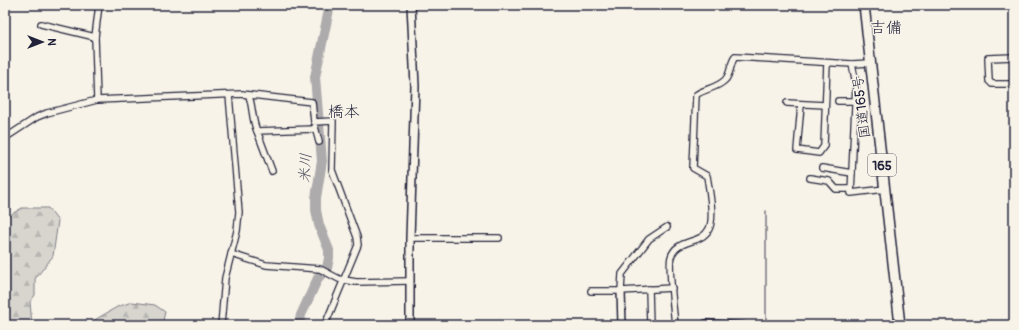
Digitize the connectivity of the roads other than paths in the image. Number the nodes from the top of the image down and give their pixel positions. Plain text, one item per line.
1 (99, 5) edge
2 (411, 5) edge
3 (864, 5) edge
4 (41, 24) dead end
5 (95, 37) junction
6 (1014, 57) edge
7 (827, 63) junction
8 (870, 63) junction
9 (852, 64) junction
10 (1014, 84) edge
11 (229, 95) junction
12 (249, 96) junction
13 (96, 100) junction
14 (838, 101) dead end
15 (855, 101) junction
16 (787, 103) dead end
17 (801, 105) junction
18 (825, 105) junction
19 (314, 122) junction
20 (315, 129) junction
21 (257, 132) junction
22 (5, 138) edge
23 (319, 142) dead end
24 (822, 168) dead end
25 (272, 171) dead end
26 (852, 173) junction
27 (810, 178) dead end
28 (885, 189) junction
29 (851, 190) junction
30 (667, 228) dead end
31 (410, 238) junction
32 (499, 238) dead end
33 (231, 254) junction
34 (344, 280) junction
35 (410, 281) junction
36 (672, 288) junction
37 (649, 290) junction
38 (591, 291) dead end
39 (621, 291) junction
40 (221, 325) edge
41 (325, 325) edge
42 (410, 325) edge
43 (622, 325) edge
44 (650, 325) edge
45 (675, 325) edge
46 (706, 325) edge
47 (743, 325) edge
48 (900, 325) edge

1 - 5 street
2 - 31 street
3 - 8 highway, 国道165号 / 165
4 - 5 street
5 - 13 street
6 - 10 street
7 - 9 street
7 - 18 street
7 - 36 street
8 - 9 street
8 - 28 highway, 国道165号 / 165
9 - 15 street
11 - 12 street
11 - 13 street
11 - 33 street
12 - 19 street
12 - 21 street
13 - 22 street
14 - 15 street
15 - 26 street
16 - 17 street
17 - 18 street
17 - 18 street
19 - 20 street
19 - 34 street
20 - 21 street
20 - 23 street
21 - 25 street
24 - 26 street
26 - 29 street
27 - 29 street
28 - 29 street
28 - 48 highway, 国道165号 / 165
30 - 39 street
31 - 32 street
31 - 35 street
33 - 34 street
33 - 40 street
34 - 35 street
34 - 41 street
35 - 42 street
36 - 37 street
36 - 45 street
37 - 39 street
37 - 44 street
38 - 39 street
39 - 43 street
46 - 47 street

